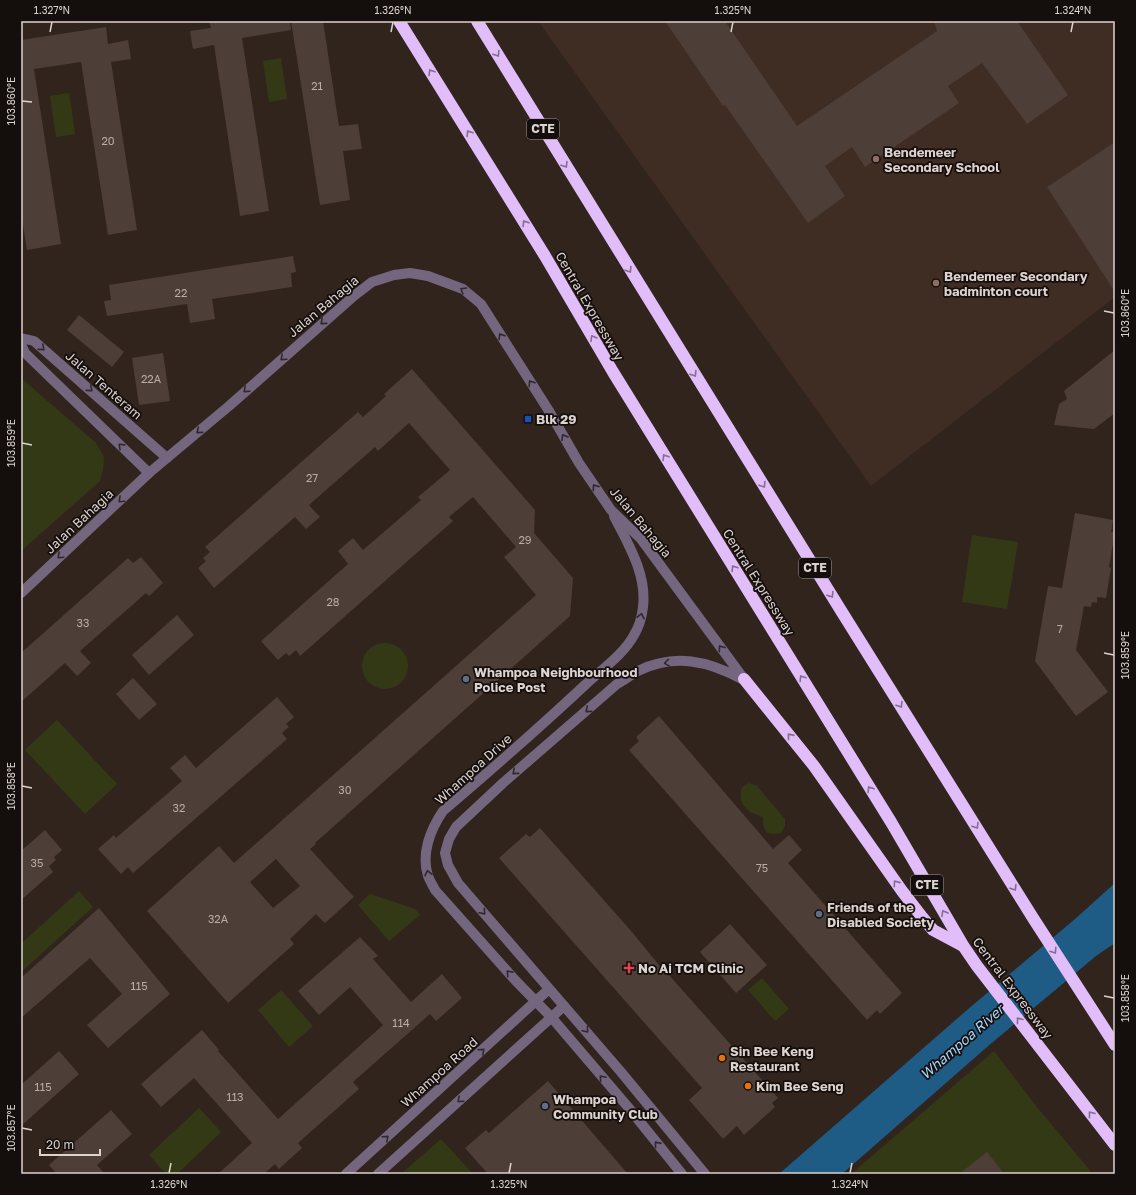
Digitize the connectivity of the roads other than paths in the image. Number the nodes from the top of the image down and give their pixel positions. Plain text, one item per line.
1 (399, 21) edge
2 (476, 21) edge
3 (21, 338) edge
4 (21, 344) edge
5 (167, 458) junction
6 (149, 473) junction
7 (612, 510) junction
8 (21, 593) edge
9 (744, 679) junction
10 (964, 947) junction
11 (550, 989) junction
12 (536, 1001) junction
13 (564, 1006) junction
14 (552, 1018) junction
15 (1115, 1045) edge
16 (1115, 1145) edge
17 (346, 1174) edge
18 (378, 1174) edge
19 (682, 1174) edge
20 (705, 1174) edge

10 -> 1 highway, Central Expressway / CTE
2 -> 15 highway, CTE
3 -> 5 street, Jalan Tenteram
6 -> 4 street
5 - 6 street, Jalan Bahagia
7 -> 5 street, Jalan Bahagia
6 -> 8 street, Jalan Bahagia
9 -> 7 street, Jalan Bahagia
12 -> 7 street, Whampoa Drive
10 -> 9 highway
9 -> 11 street
16 -> 10 highway, Central Expressway / CTE
11 - 12 street, Whampoa Road
11 - 13 street
12 - 14 street, Whampoa Drive
17 -> 12 street, Whampoa Road
13 - 14 street
13 -> 20 street
14 -> 18 street
19 -> 14 street, Whampoa Drive

